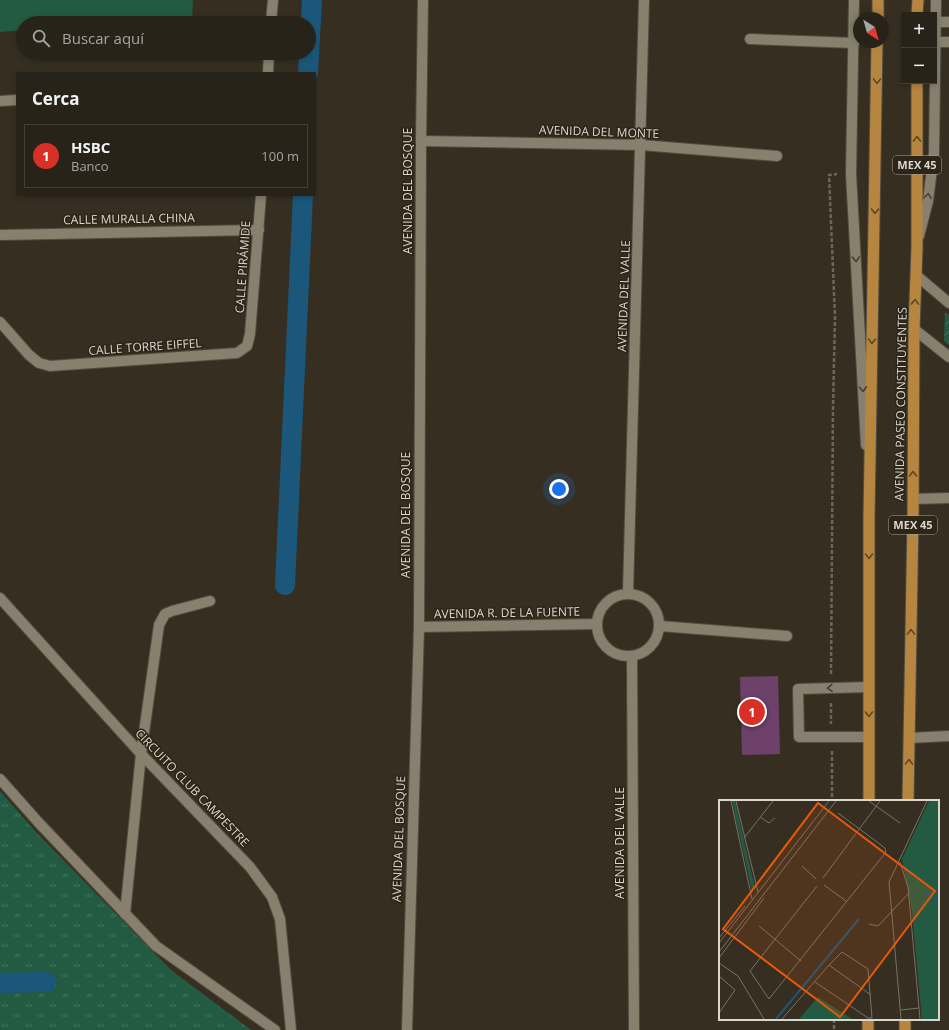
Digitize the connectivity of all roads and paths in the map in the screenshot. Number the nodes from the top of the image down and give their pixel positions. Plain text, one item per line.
1 (273, 0) edge
2 (423, 0) edge
3 (644, 0) edge
4 (854, 0) edge
5 (878, 0) edge
6 (918, 0) edge
7 (936, 0) edge
8 (854, 12) edge
9 (878, 12) edge
10 (918, 12) edge
11 (936, 12) edge
12 (272, 16) edge
13 (937, 22) edge
14 (949, 22) edge
15 (750, 39) dead end
16 (937, 42) edge
17 (949, 42) edge
18 (853, 43) edge
19 (854, 48) edge
20 (877, 48) edge
21 (936, 48) edge
22 (269, 60) edge
23 (268, 72) edge
24 (917, 84) edge
25 (16, 100) edge
26 (0, 101) edge
27 (421, 141) junction
28 (641, 145) junction
29 (777, 156) dead end
30 (851, 174) junction
31 (261, 196) edge
32 (259, 230) junction
33 (0, 235) edge
34 (917, 248) junction
35 (916, 275) junction
36 (949, 304) edge
37 (0, 322) edge
38 (914, 329) junction
39 (249, 341) joint
40 (949, 358) edge
41 (949, 498) edge
42 (913, 499) junction
43 (869, 517) junction
44 (628, 593) junction
45 (0, 598) edge
46 (210, 601) dead end
47 (596, 624) junction
48 (660, 626) junction
49 (419, 627) junction
50 (788, 636) dead end
51 (632, 656) junction
52 (869, 687) junction
53 (831, 688) junction
54 (949, 736) edge
55 (832, 737) junction
56 (869, 737) junction
57 (909, 738) junction
58 (141, 754) junction
59 (0, 780) edge
60 (832, 800) edge
61 (869, 800) edge
62 (908, 800) edge
63 (125, 914) junction
64 (275, 1030) edge
65 (291, 1030) edge
66 (406, 1030) edge
67 (634, 1030) edge

1 - 12 street
2 - 27 street, AVENIDA DEL BOSQUE
3 - 28 street, AVENIDA DEL VALLE
4 - 8 street
5 - 9 highway
6 - 10 highway
7 - 11 street, AVENIDA PASEO CONSTITUYENTES
13 - 14 street
15 - 18 street
16 - 17 street
19 - 30 street
20 -> 43 highway, MEX 45
34 -> 21 street, AVENIDA PASEO CONSTITUYENTES
22 - 23 street
34 -> 24 highway, AVENIDA PASEO CONSTITUYENTES / MEX 45
25 - 26 street
27 - 28 street, AVENIDA DEL MONTE
27 - 49 street, AVENIDA DEL BOSQUE
28 - 29 street, AVENIDA DEL MONTE
28 - 44 street, AVENIDA DEL VALLE
30 -> 43 street
30 - 53 path
31 - 32 street, CALLE PIRÁMIDE
32 - 33 street, CALLE MURALLA CHINA
32 - 39 street, CALLE PIRÁMIDE
34 - 35 highway, AVENIDA PASEO CONSTITUYENTES / MEX 45
35 - 36 street
38 -> 35 highway, AVENIDA PASEO CONSTITUYENTES / MEX 45
37 - 39 street, CALLE TORRE EIFFEL
38 - 40 street
42 -> 38 highway, AVENIDA PASEO CONSTITUYENTES / MEX 45
41 - 42 street
57 -> 42 highway, AVENIDA PASEO CONSTITUYENTES / MEX 45
43 -> 52 highway, MEX 45
44 - 47 street
44 - 48 street
45 - 58 street, CIRCUITO CLUB CAMPESTRE
46 - 58 street
47 - 49 street, AVENIDA R. DE LA FUENTE
47 - 51 street
48 - 50 street
48 - 51 street
49 - 66 street, AVENIDA DEL BOSQUE
51 - 67 street, AVENIDA DEL VALLE
52 - 53 street
52 -> 56 highway, MEX 45
53 - 55 path
53 -> 55 street
54 - 57 street
55 - 56 street
55 - 60 path
56 - 61 highway, MEX 45
62 -> 57 highway, AVENIDA PASEO CONSTITUYENTES / MEX 45
58 - 63 street
58 - 65 street, CIRCUITO CLUB CAMPESTRE
59 - 63 street
63 - 64 street

